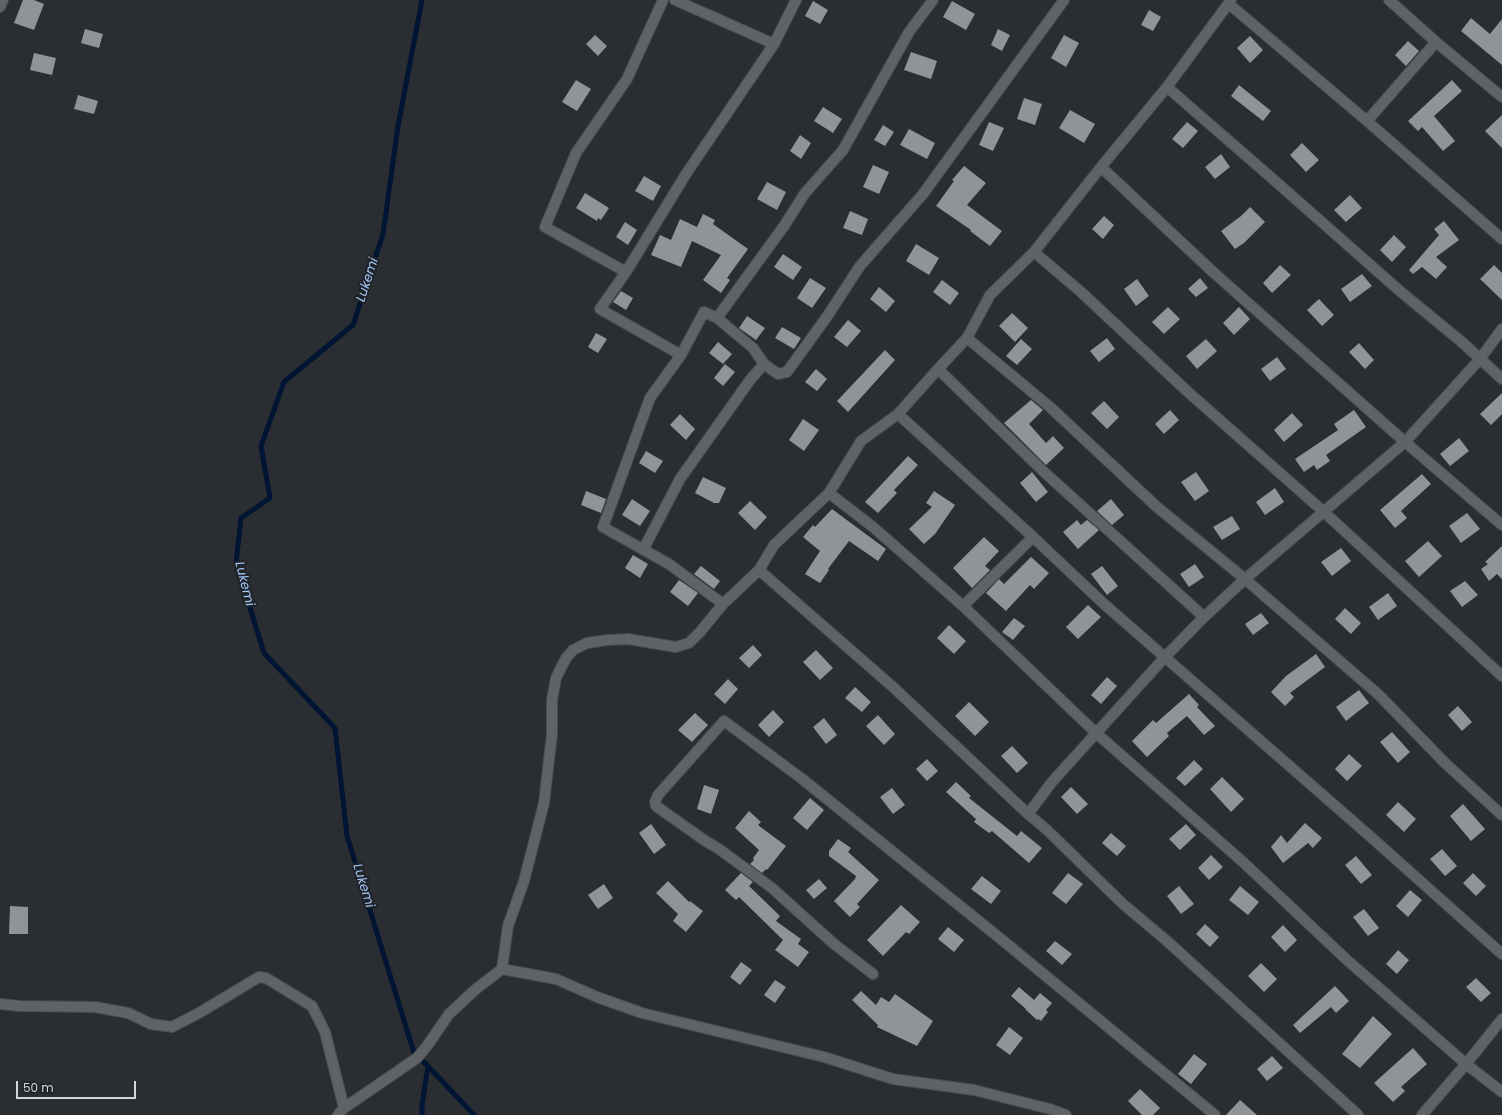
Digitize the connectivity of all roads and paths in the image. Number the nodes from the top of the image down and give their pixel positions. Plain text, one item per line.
1 (3, 0) edge
2 (663, 0) edge
3 (675, 0) edge
4 (796, 0) edge
5 (933, 0) edge
6 (1064, 0) edge
7 (1389, 0) edge
8 (1230, 2) edge
9 (0, 7) edge
10 (1436, 42) junction
11 (774, 44) junction
12 (1167, 87) junction
13 (1502, 97) edge
14 (1367, 121) junction
15 (1101, 167) junction
16 (1502, 239) edge
17 (1034, 252) junction
18 (626, 272) junction
19 (718, 318) junction
20 (1502, 329) edge
21 (967, 338) junction
22 (681, 355) junction
23 (1480, 359) junction
24 (764, 364) junction
25 (938, 369) junction
26 (1502, 379) edge
27 (898, 414) junction
28 (1405, 442) junction
29 (829, 493) junction
30 (1324, 512) junction
31 (1502, 525) edge
32 (1033, 537) junction
33 (643, 550) junction
34 (759, 570) junction
35 (1245, 579) junction
36 (723, 604) junction
37 (963, 606) junction
38 (1204, 617) junction
39 (1165, 657) junction
40 (1502, 676) edge
41 (1096, 733) junction
42 (1028, 814) junction
43 (1502, 815) edge
44 (1502, 954) edge
45 (502, 969) junction
46 (873, 974) dead end
47 (0, 1004) edge
48 (1502, 1019) edge
49 (1466, 1064) junction
50 (1502, 1092) edge
51 (341, 1112) edge
52 (1066, 1115) edge
53 (1215, 1115) edge
54 (1358, 1115) edge
55 (1422, 1115) edge

1 - 9 street
2 - 18 street
3 - 11 street
4 - 11 street
5 - 19 street
6 - 24 street
7 - 10 street
8 - 12 street
8 - 14 street
10 - 13 street
10 - 14 street
11 - 18 street
12 - 15 street
12 - 23 street
14 - 16 street
15 - 17 street
15 - 28 street
17 - 21 street
17 - 30 street
18 - 22 street
19 - 22 street
19 - 24 street
20 - 23 street
21 - 25 street
21 - 35 street
22 - 33 street
23 - 26 street
23 - 28 street
24 - 33 street
25 - 27 street
25 - 38 street
27 - 29 street
27 - 32 street
28 - 30 street
28 - 31 street
29 - 34 street
29 - 37 street
30 - 35 street
30 - 40 street
32 - 37 street
32 - 39 street
33 - 36 street
34 - 36 street
34 - 42 street
35 - 38 street
35 - 43 street
36 - 45 street
37 - 41 street
38 - 39 street
39 - 41 street
39 - 44 street
41 - 42 street
41 - 49 street
42 - 54 street
45 - 51 street
45 - 52 street
46 - 53 street
47 - 51 street
48 - 49 street
49 - 50 street
49 - 55 street

